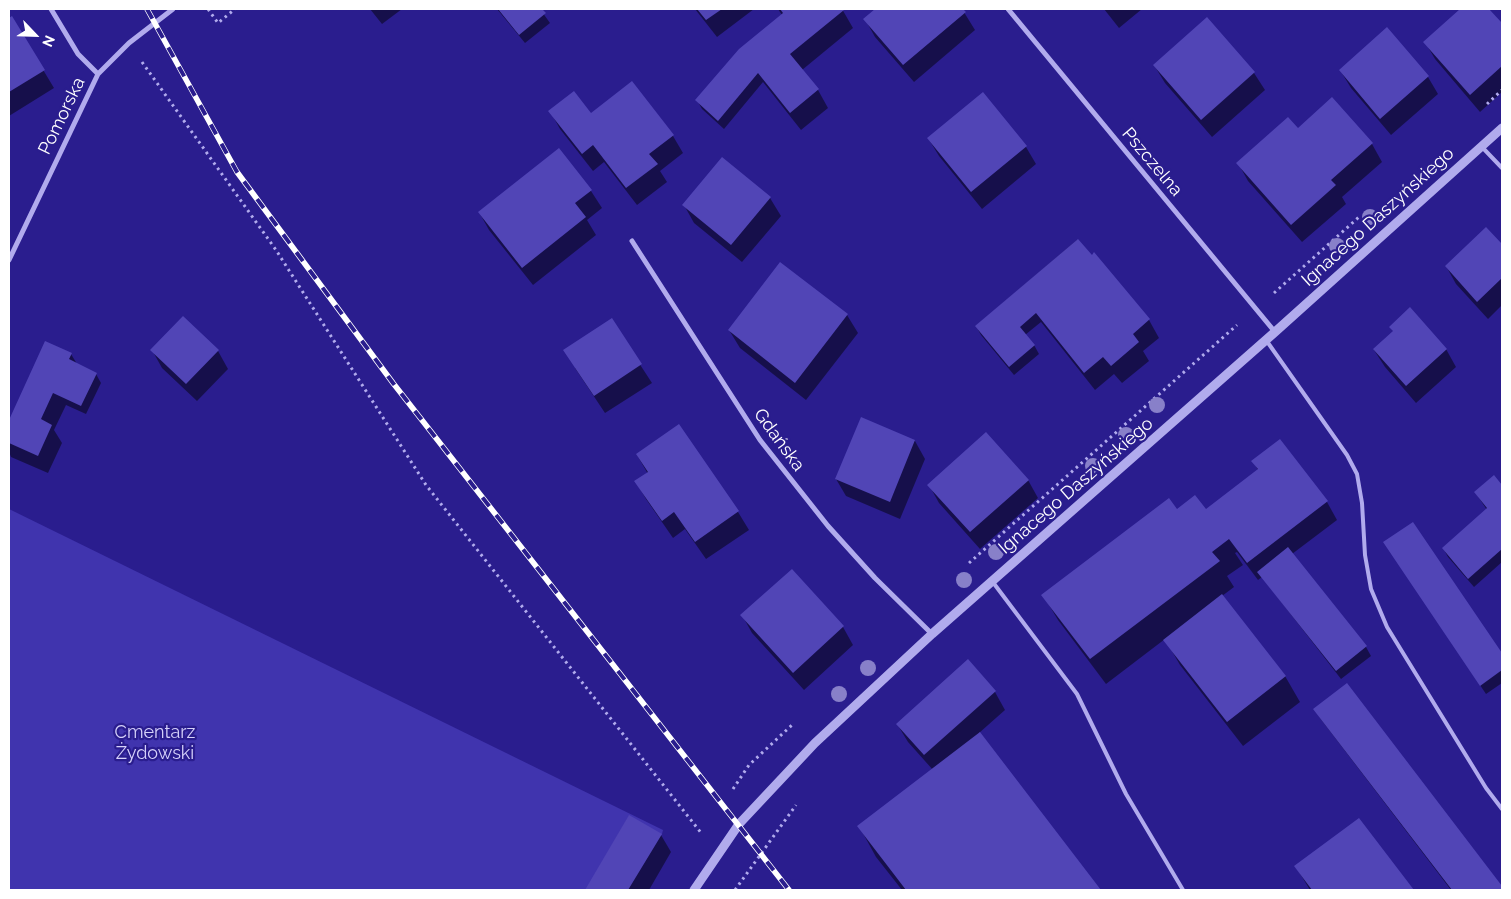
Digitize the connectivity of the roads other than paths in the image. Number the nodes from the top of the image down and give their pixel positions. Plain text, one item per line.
1 (51, 9) edge
2 (173, 9) edge
3 (1008, 9) edge
4 (98, 74) junction
5 (1502, 128) edge
6 (1481, 146) junction
7 (1502, 168) edge
8 (632, 241) dead end
9 (9, 260) edge
10 (1275, 332) junction
11 (1266, 340) junction
12 (992, 581) junction
13 (932, 634) junction
14 (1502, 809) edge
15 (694, 890) edge
16 (1184, 890) edge

1 - 4 street
2 - 4 street, Pomorska
3 - 10 street, Pszczelna
4 - 9 street, Pomorska
5 - 6 street, Ignacego Daszyńskiego
6 - 7 lane
6 - 10 street, Ignacego Daszyńskiego
8 - 13 street, Gdańska
10 - 11 street, Ignacego Daszyńskiego
11 - 12 street, Ignacego Daszyńskiego
11 - 14 lane
12 - 13 street, Ignacego Daszyńskiego
12 - 16 lane
13 - 15 street, Ignacego Daszyńskiego

